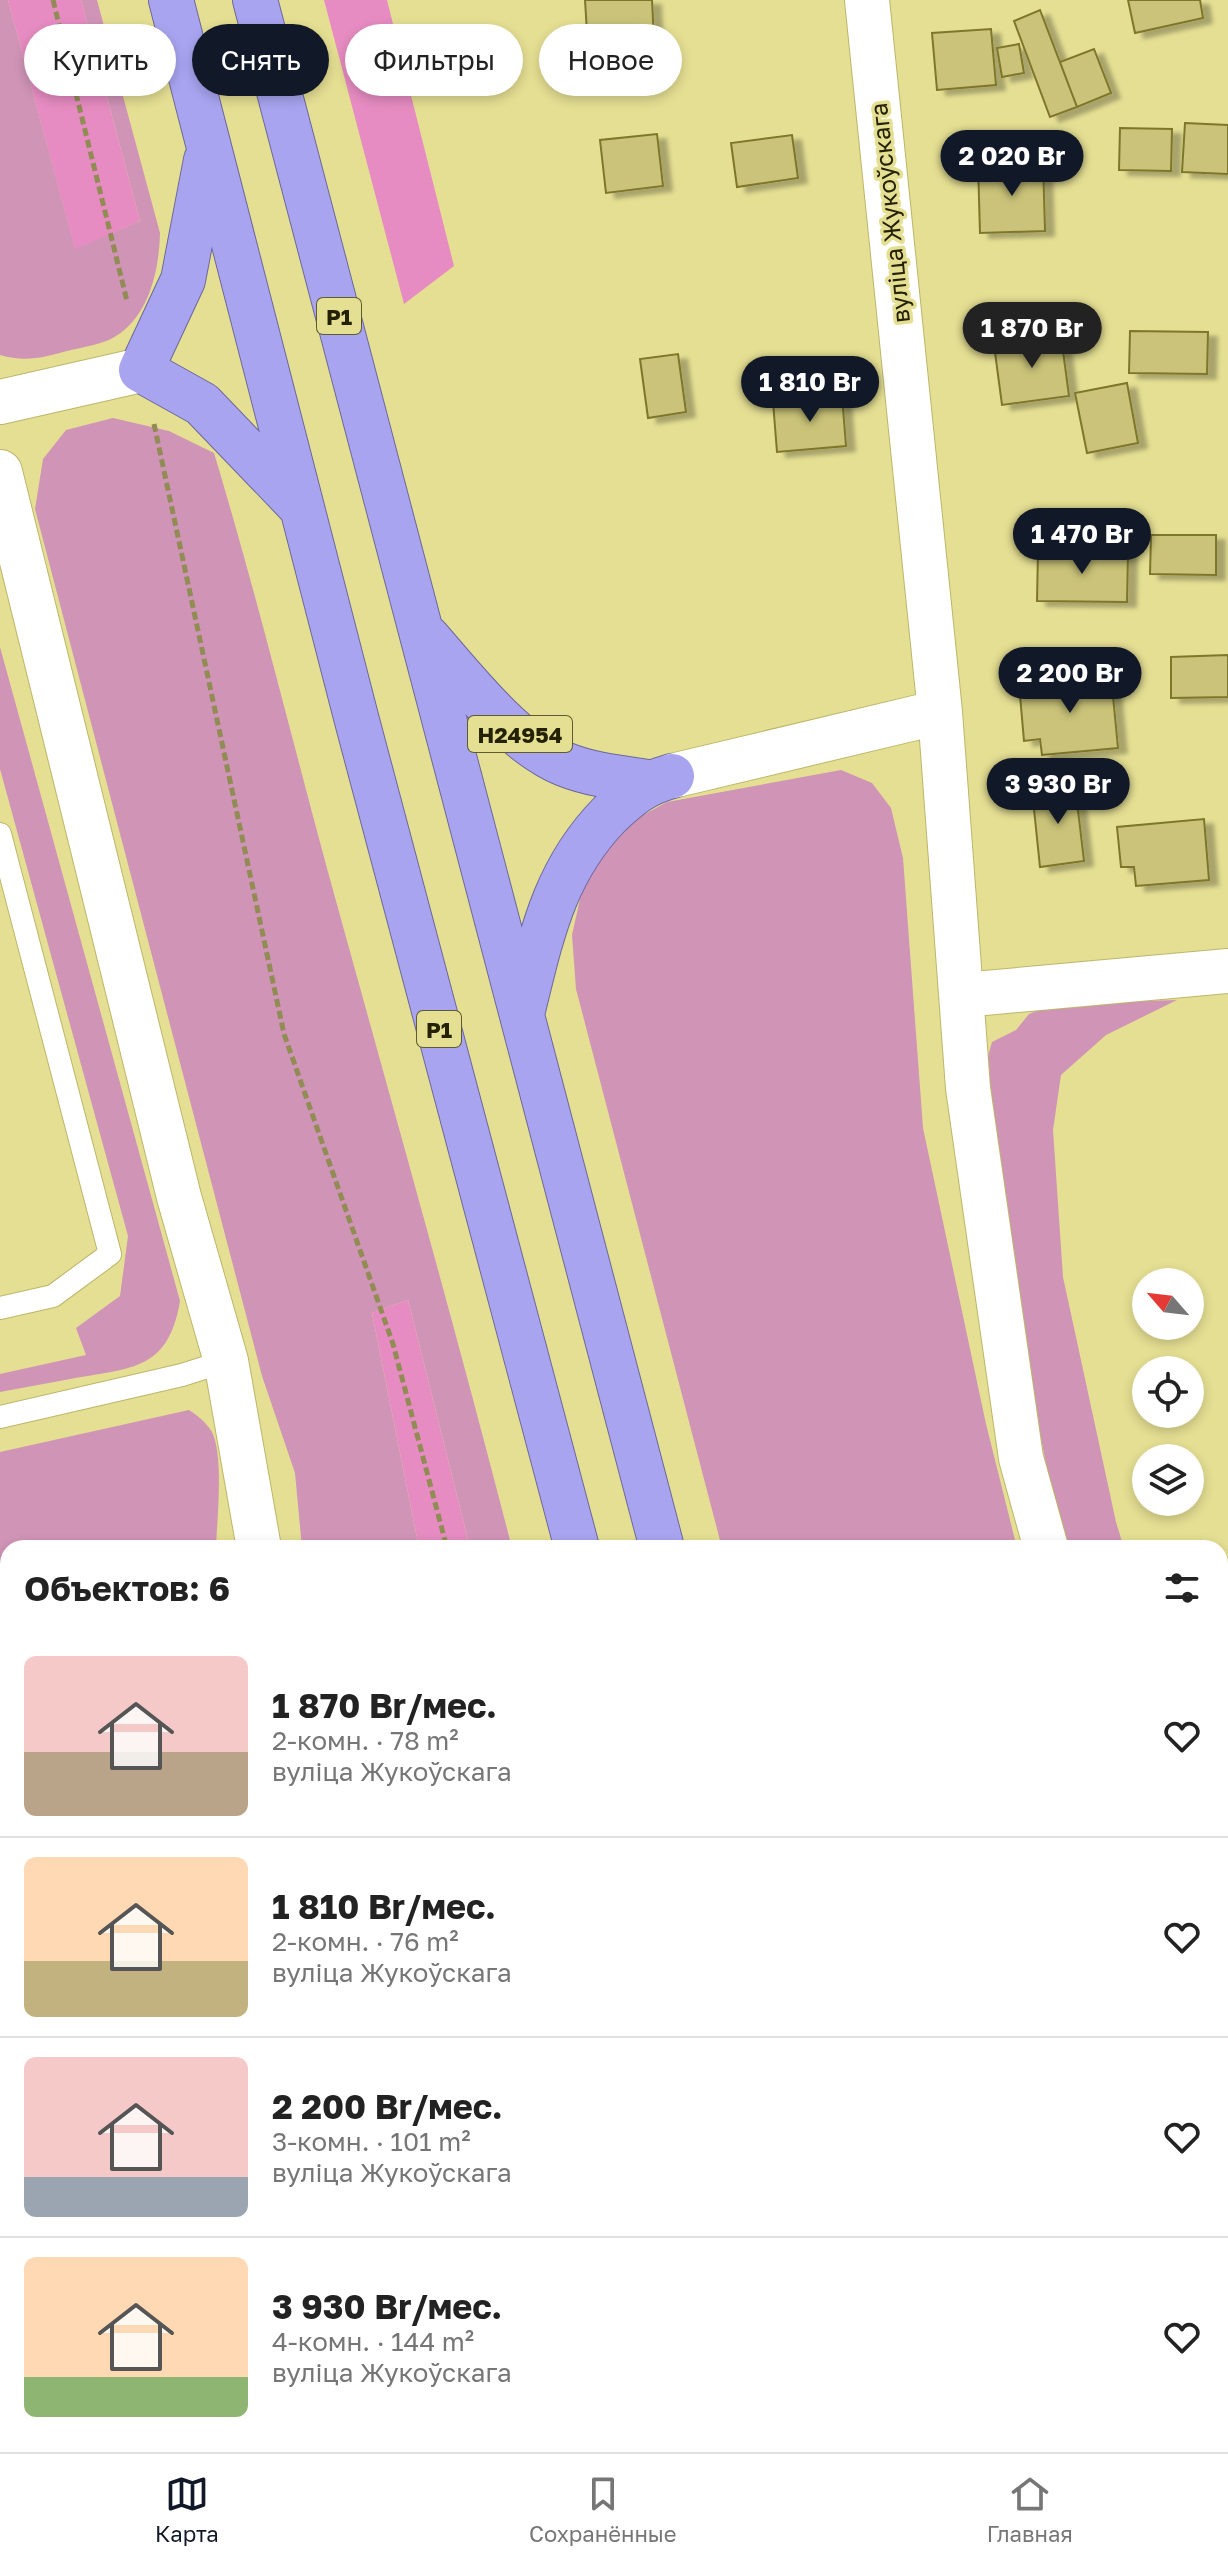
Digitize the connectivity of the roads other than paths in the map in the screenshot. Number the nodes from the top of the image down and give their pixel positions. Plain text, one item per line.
1 (171, 0) edge
2 (255, 0) edge
3 (867, 0) edge
4 (209, 146) junction
5 (141, 370) junction
6 (0, 402) edge
7 (0, 472) edge
8 (302, 509) junction
9 (423, 633) junction
10 (940, 712) junction
11 (660, 779) junction
12 (0, 834) edge
13 (1228, 971) edge
14 (963, 995) junction
15 (521, 1021) junction
16 (0, 1308) edge
17 (226, 1361) junction
18 (0, 1417) edge
19 (258, 1540) edge
20 (575, 1540) edge
21 (660, 1540) edge
22 (1044, 1540) edge

1 - 4 highway, Р1
2 - 9 highway, Р1
3 - 10 street, вуліца Жукоўскага
4 - 5 highway
4 - 8 highway, Р1
5 - 6 street
5 - 8 highway
7 - 17 street
8 - 20 highway, Р1
9 - 11 highway, Н24954
9 - 15 highway, Р1
10 - 11 street, Н24954
10 - 14 street, вуліца Жукоўскага
11 - 15 highway, Н24954
12 - 16 lane
13 - 14 street
14 - 22 street, вуліца Жукоўскага
15 - 21 highway, Р1
17 - 18 lane
17 - 19 street

